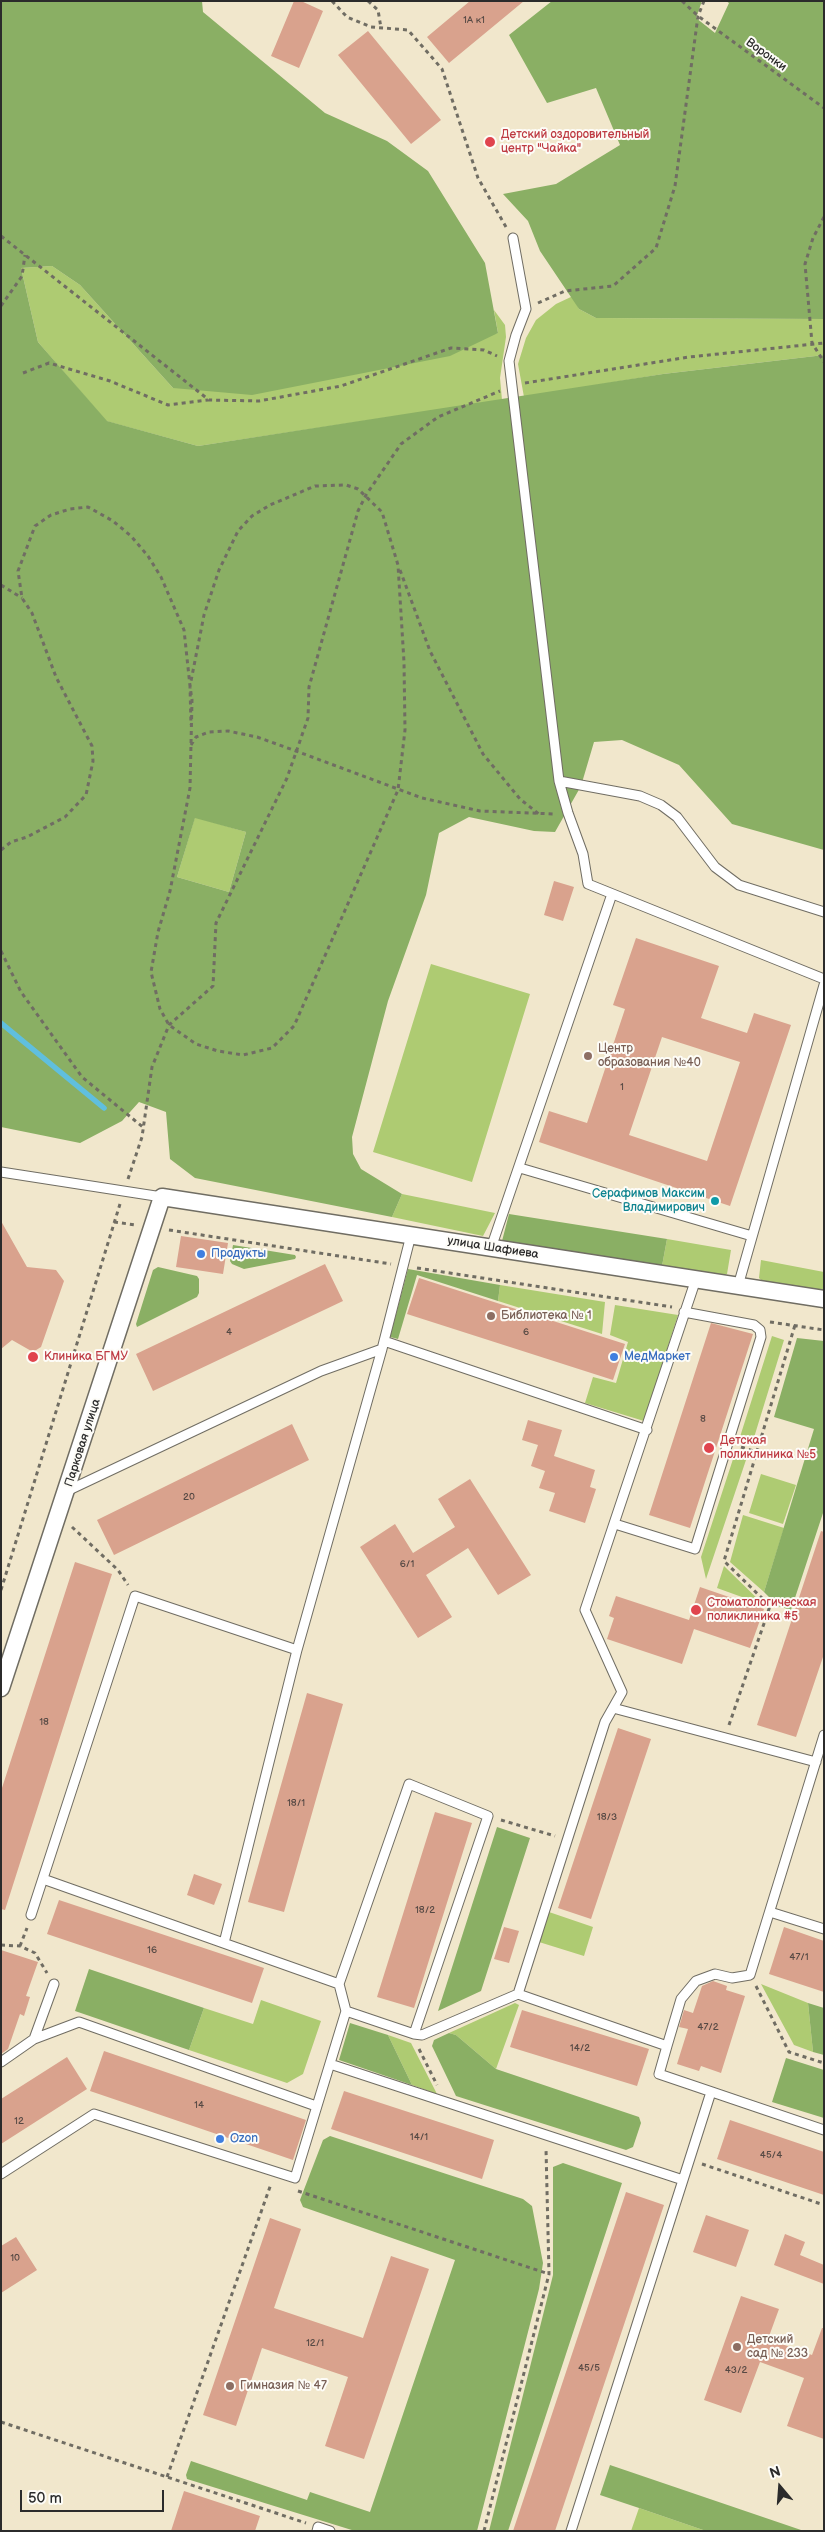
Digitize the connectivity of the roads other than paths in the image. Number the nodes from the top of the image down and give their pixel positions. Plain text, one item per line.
1 (513, 238) road end
2 (559, 781) junction
3 (612, 894) junction
4 (824, 912) edge
5 (824, 979) edge
6 (824, 985) edge
7 (520, 1168) junction
8 (1, 1172) edge
9 (162, 1197) junction
10 (411, 1236) junction
11 (752, 1236) junction
12 (492, 1248) junction
13 (696, 1279) junction
14 (738, 1286) junction
15 (824, 1299) edge
16 (685, 1310) junction
17 (383, 1345) junction
18 (646, 1430) junction
19 (67, 1491) junction
20 (615, 1524) junction
21 (297, 1650) junction
22 (1, 1688) edge
23 (613, 1708) junction
24 (824, 1735) edge
25 (816, 1762) junction
26 (43, 1879) junction
27 (770, 1912) junction
28 (31, 1915) road end
29 (824, 1929) edge
30 (224, 1942) junction
31 (54, 1984) road end
32 (339, 1984) junction
33 (518, 1994) junction
34 (346, 2011) junction
35 (412, 2033) junction
36 (34, 2039) junction
37 (667, 2046) junction
38 (1, 2062) edge
39 (330, 2064) junction
40 (711, 2092) junction
41 (316, 2106) junction
42 (824, 2130) edge
43 (1, 2174) edge
44 (683, 2180) junction
45 (318, 2529) edge
46 (330, 2531) edge
47 (571, 2531) edge

1 - 2 lane
2 - 3 lane
2 - 4 lane
3 - 5 lane
3 - 7 lane
6 - 11 lane
7 - 11 lane
7 - 12 lane
8 - 9 lane
9 - 10 street, улица Шафиева
9 - 19 street, Парковая улица
10 - 12 street, улица Шафиева
10 - 17 lane
11 - 14 lane
12 - 13 street, улица Шафиева
13 - 14 street, улица Шафиева
13 - 16 lane
14 - 15 street, улица Шафиева
16 - 18 lane
16 - 20 lane
17 - 18 lane
17 - 19 lane
17 - 21 lane
18 - 20 lane
19 - 22 street, Парковая улица
20 - 23 lane
21 - 26 lane
21 - 30 lane
23 - 25 lane
23 - 33 lane
24 - 25 lane
25 - 27 lane
26 - 28 lane
26 - 30 lane
27 - 29 lane
27 - 37 lane
30 - 32 lane
31 - 36 lane
32 - 34 lane
32 - 35 lane
33 - 35 lane
33 - 37 lane
34 - 35 lane
34 - 39 lane
36 - 38 lane
36 - 41 lane
37 - 40 lane
39 - 41 lane
39 - 44 lane
40 - 42 lane
40 - 44 lane
41 - 43 lane
44 - 47 lane
45 - 46 lane

